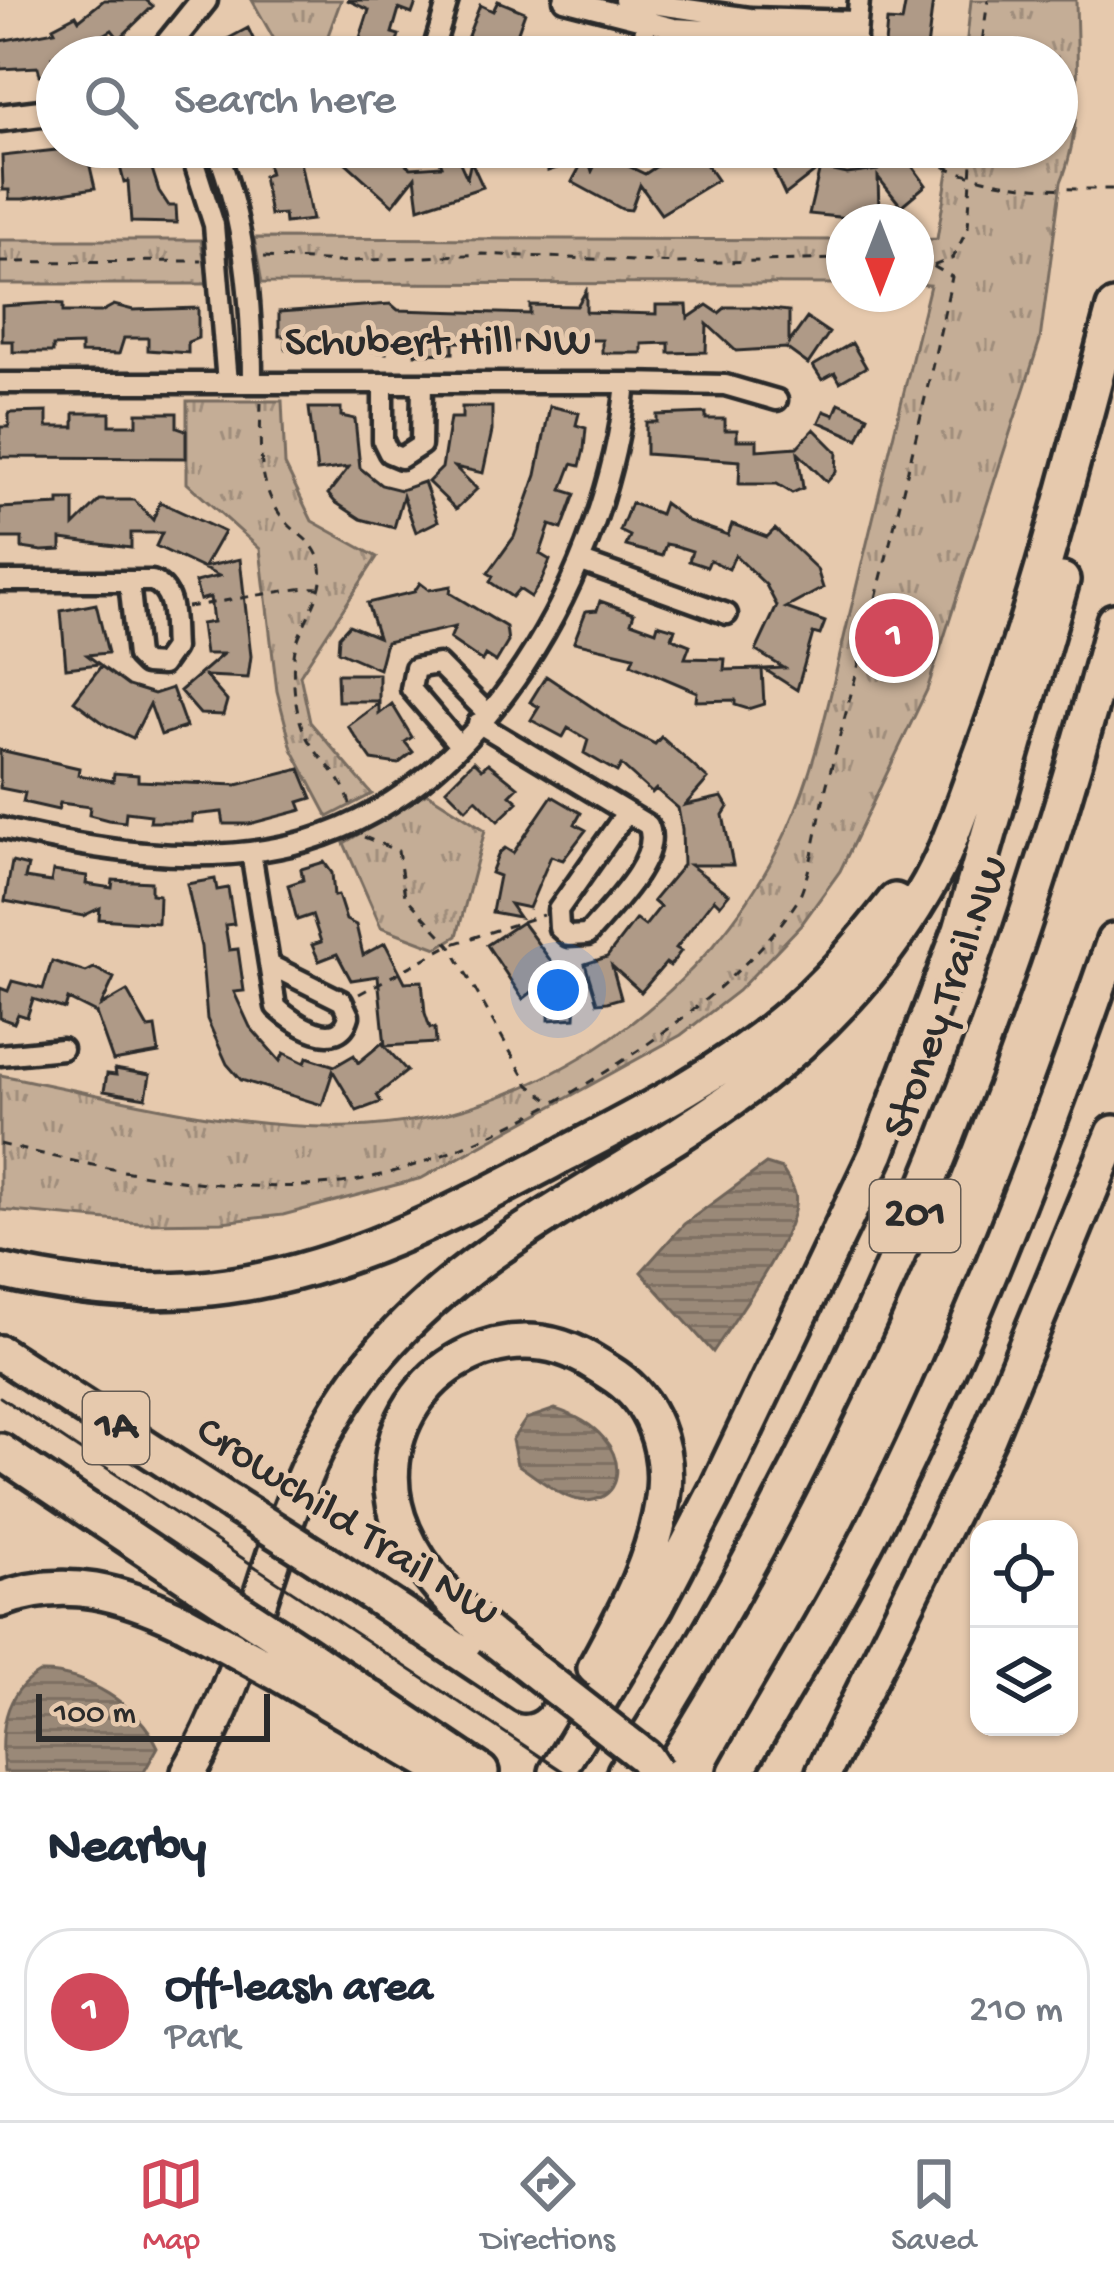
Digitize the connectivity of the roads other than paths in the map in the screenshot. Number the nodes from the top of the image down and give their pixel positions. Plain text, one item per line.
1 (203, 0) edge
2 (448, 0) edge
3 (564, 0) edge
4 (624, 0) edge
5 (647, 10) edge
6 (857, 29) edge
7 (178, 36) edge
8 (437, 36) edge
9 (36, 114) edge
10 (0, 118) edge
11 (196, 168) edge
12 (223, 168) edge
13 (238, 217) junction
14 (214, 225) junction
15 (1114, 307) edge
16 (226, 382) junction
17 (0, 383) edge
18 (257, 383) junction
19 (383, 383) junction
20 (422, 383) junction
21 (626, 383) junction
22 (777, 400) dead end
23 (582, 562) junction
24 (0, 581) edge
25 (129, 581) junction
26 (727, 614) dead end
27 (1114, 621) edge
28 (1007, 687) junction
29 (482, 718) junction
30 (458, 744) junction
31 (626, 813) junction
32 (0, 828) edge
33 (250, 852) junction
34 (1114, 941) edge
35 (271, 964) junction
36 (62, 1049) dead end
37 (0, 1055) edge
38 (1114, 1133) edge
39 (0, 1271) edge
40 (0, 1353) edge
41 (0, 1451) edge
42 (0, 1600) edge
43 (289, 1662) junction
44 (854, 1703) junction
45 (189, 1772) edge
46 (447, 1772) edge
47 (481, 1772) edge
48 (536, 1772) edge
49 (557, 1772) edge
50 (626, 1772) edge
51 (642, 1772) edge
52 (655, 1772) edge
53 (736, 1772) edge
54 (810, 1772) edge
55 (824, 1772) edge

1 - 7 street
2 - 8 street
3 - 5 street
4 - 5 street
5 - 6 street
9 - 10 street
11 - 14 street
12 - 13 street
13 - 14 street
13 - 18 street
14 - 16 street
15 - 28 highway
15 - 49 highway
16 - 17 street, Schubert Hill NW
16 - 18 street, Schubert Hill NW
18 - 19 street, Schubert Hill NW
19 - 20 street, Schubert Hill NW
19 - 20 street
20 - 21 street, Schubert Hill NW
21 - 22 street
21 - 23 street, Schubert Hill NW
23 - 26 street
23 - 29 street, Schubert Hill NW
24 - 25 street
25 - 25 street
27 - 50 highway, Stoney Trail NW / 201
28 - 39 highway
28 - 45 highway
29 - 30 street, Schubert Hill NW
29 - 30 street
29 - 31 street
30 - 33 street, Schubert Hill NW
31 - 31 street
32 - 33 street, Schubert Hill NW
33 - 35 street
34 - 53 highway, 201
35 - 35 street
36 - 37 street
38 - 44 highway
40 - 51 highway, Crowchild Trail NW / 1A, bridge
41 - 43 highway, 1A, bridge
42 - 43 highway, bridge
43 - 46 highway
43 - 47 highway, 1A
44 - 54 highway
44 - 55 highway
48 - 52 highway, bridge

